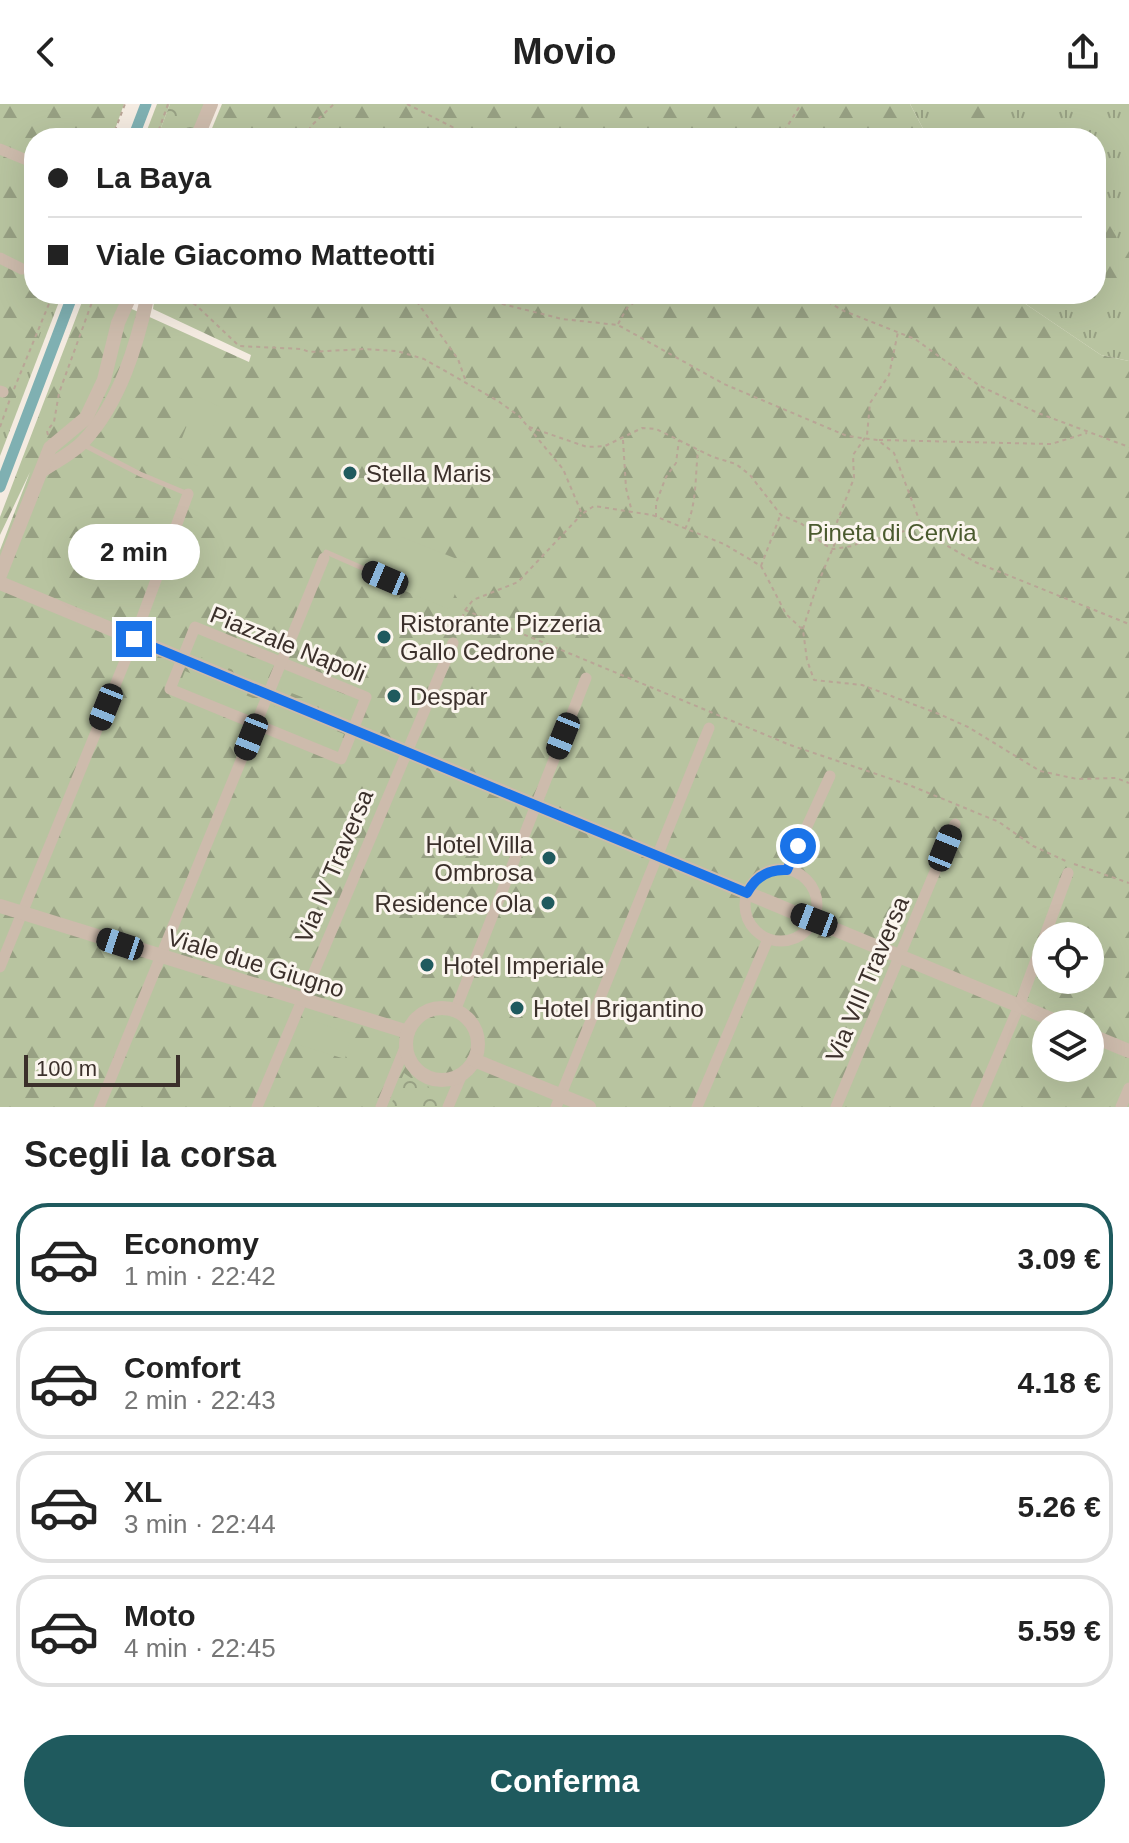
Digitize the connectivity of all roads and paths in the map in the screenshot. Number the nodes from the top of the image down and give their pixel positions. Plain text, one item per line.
1 (125, 104) edge
2 (168, 104) edge
3 (213, 104) edge
4 (334, 104) edge
5 (407, 104) edge
6 (801, 104) edge
7 (116, 128) edge
8 (160, 128) edge
9 (202, 128) edge
10 (310, 128) edge
11 (454, 128) edge
12 (786, 128) edge
13 (0, 149) edge
14 (24, 159) edge
15 (0, 258) edge
16 (22, 269) edge
17 (49, 304) edge
18 (91, 304) edge
19 (127, 304) edge
20 (146, 304) edge
21 (194, 304) edge
22 (418, 304) edge
23 (504, 304) edge
24 (632, 304) edge
25 (832, 304) edge
26 (618, 325) junction
27 (898, 332) junction
28 (467, 384) junction
29 (528, 426) junction
30 (0, 427) edge
31 (1089, 432) junction
32 (622, 438) junction
33 (866, 438) junction
34 (679, 439) junction
35 (878, 440) junction
36 (82, 444) junction
37 (1129, 447) edge
38 (50, 448) junction
39 (699, 449) junction
40 (42, 470) junction
41 (188, 494) joint
42 (632, 512) junction
43 (582, 514) junction
44 (781, 515) junction
45 (657, 517) junction
46 (923, 526) junction
47 (685, 529) junction
48 (833, 548) junction
49 (324, 558) joint
50 (761, 566) junction
51 (0, 575) edge
52 (385, 578) dead end
53 (0, 583) edge
54 (465, 610) junction
55 (1129, 624) edge
56 (803, 630) junction
57 (134, 639) junction
58 (453, 643) joint
59 (182, 660) junction
60 (281, 662) junction
61 (586, 678) dead end
62 (268, 696) junction
63 (256, 724) junction
64 (709, 728) dead end
65 (352, 730) junction
66 (405, 753) junction
67 (830, 776) dead end
68 (1129, 783) edge
69 (535, 806) junction
70 (955, 824) dead end
71 (658, 856) junction
72 (787, 870) junction
73 (1068, 873) dead end
74 (1129, 883) edge
75 (747, 893) junction
76 (0, 906) edge
77 (22, 913) junction
78 (814, 920) junction
79 (768, 939) junction
80 (162, 957) junction
81 (901, 957) junction
82 (0, 967) edge
83 (302, 999) junction
84 (1019, 1006) junction
85 (455, 1011) junction
86 (1032, 1011) edge
87 (407, 1039) junction
88 (1104, 1041) edge
89 (1129, 1051) edge
90 (474, 1060) junction
91 (462, 1074) junction
92 (1129, 1088) edge
93 (558, 1101) edge
94 (99, 1107) edge
95 (257, 1107) edge
96 (381, 1107) edge
97 (448, 1107) edge
98 (589, 1107) edge
99 (697, 1107) edge
100 (836, 1107) edge
101 (976, 1107) edge
102 (1121, 1107) edge

1 - 7 path
2 - 8 path
3 - 9 street
4 - 10 path
5 - 11 path
6 - 12 path
13 - 14 street
15 - 16 street
17 - 30 path
18 - 38 path
19 - 38 street
20 - 36 street
21 - 28 path
22 - 28 path
23 - 26 path
24 - 26 path
25 - 27 path
26 - 33 path
27 - 31 path
27 - 33 path
28 - 29 path
29 - 32 path
29 - 43 path
31 - 35 path
31 - 37 path
32 - 34 path
32 - 42 path
33 - 35 path
33 - 48 path
34 - 39 path
34 - 45 path
35 - 46 path
36 - 40 street
36 - 41 lane
38 - 40 street
39 - 44 path
39 - 47 path
40 - 51 street
41 - 57 street
42 - 43 path
42 - 45 path
43 - 54 path
44 - 48 path
44 - 50 path
45 - 47 path
46 - 48 path
46 - 55 path
47 - 50 path
48 - 56 path
49 - 52 lane
49 - 60 street
50 - 56 path
53 - 57 street
54 - 58 path
54 - 74 path
56 - 68 path
57 - 59 street
57 - 77 street
58 - 66 street, Via IV Traversa
59 - 60 street, Piazzale Napoli
59 - 62 street
59 - 63 street, Piazzale Napoli
60 - 62 street
60 - 65 street, Piazzale Napoli
61 - 69 street
62 - 63 street
62 - 65 street
63 - 65 street, Piazzale Napoli
63 - 80 street
64 - 71 street
65 - 66 street
66 - 69 street
66 - 83 street, Via IV Traversa
67 - 72 street
69 - 71 street
69 - 85 street
70 - 81 street, Via VIII Traversa
71 - 75 street
71 - 93 street
72 - 75 street
72 - 78 street
73 - 84 street
75 - 78 street
75 - 79 street
76 - 77 street, Viale due Giugno
77 - 80 street, Viale due Giugno
77 - 82 street
78 - 79 street
78 - 81 street
79 - 99 street
80 - 83 street, Viale due Giugno
80 - 94 street
81 - 84 street
81 - 100 street, Via VIII Traversa
83 - 87 street, Viale due Giugno
83 - 95 street, Via IV Traversa
84 - 86 street
84 - 101 street
85 - 87 street
85 - 90 street
87 - 91 street
87 - 96 street
88 - 89 street
90 - 91 street
90 - 93 street
91 - 97 street
92 - 102 street
93 - 98 street

